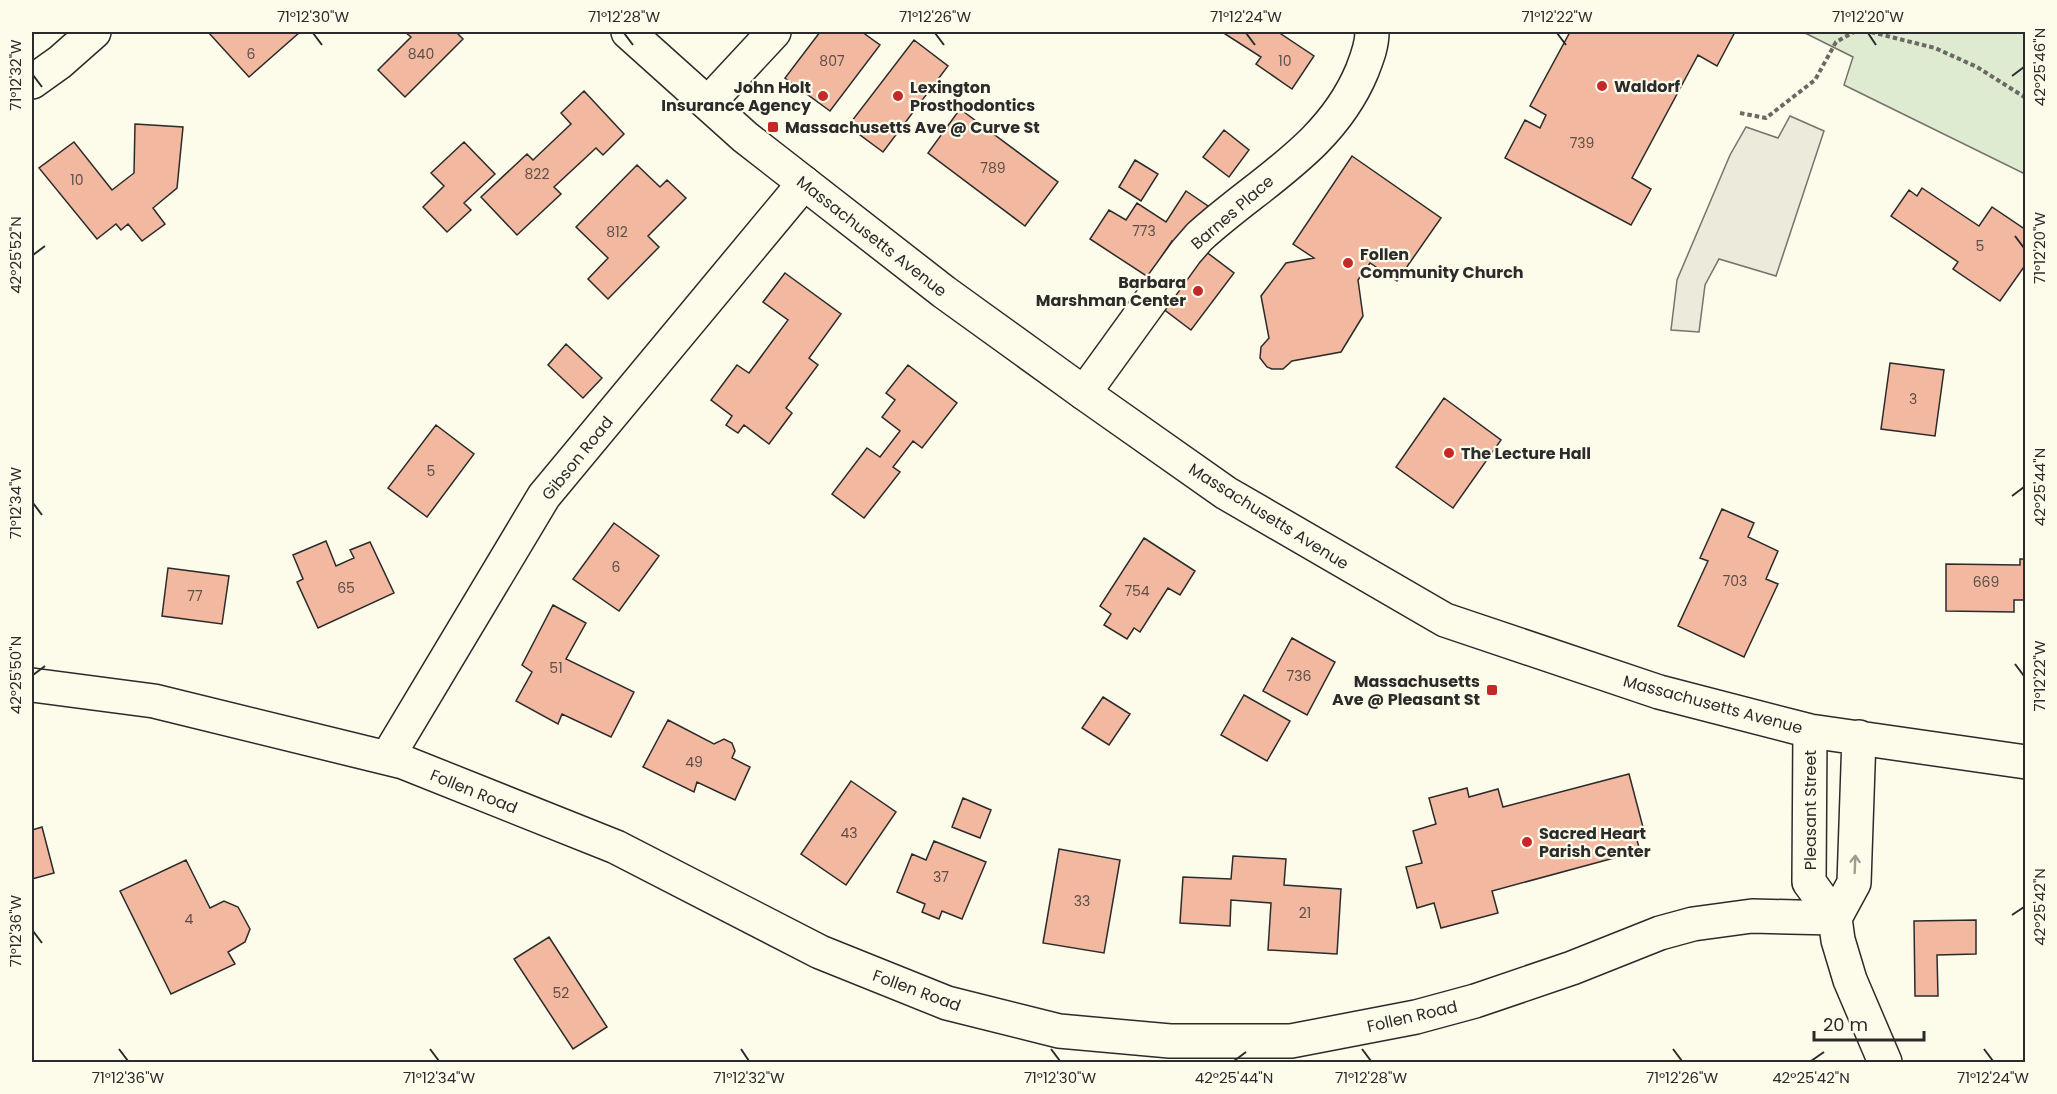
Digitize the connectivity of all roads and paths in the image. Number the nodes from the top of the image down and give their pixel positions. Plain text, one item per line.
1 (94, 32) edge
2 (628, 32) edge
3 (774, 32) edge
4 (1372, 32) edge
5 (1854, 32) edge
6 (1871, 32) edge
7 (32, 82) edge
8 (2025, 98) edge
9 (708, 103) junction
10 (1740, 113) dead end
11 (804, 183) junction
12 (1084, 393) junction
13 (32, 685) edge
14 (1810, 731) junction
15 (1859, 737) junction
16 (387, 758) junction
17 (2025, 762) edge
18 (1835, 918) junction
19 (1885, 1062) edge

1 - 7 street
2 - 9 street, Massachusetts Avenue
3 - 9 street
4 - 12 street, Barnes Place
5 - 10 path
6 - 8 path
9 - 11 street, Massachusetts Avenue
11 - 12 street, Massachusetts Avenue
11 - 16 street, Gibson Road
12 - 14 street, Massachusetts Avenue
13 - 16 street, Follen Road
14 - 15 street, Massachusetts Avenue
14 - 18 street, Pleasant Street
15 - 17 street, Massachusetts Avenue
18 -> 15 street
16 - 18 street, Follen Road
18 - 19 street, Pleasant Street

